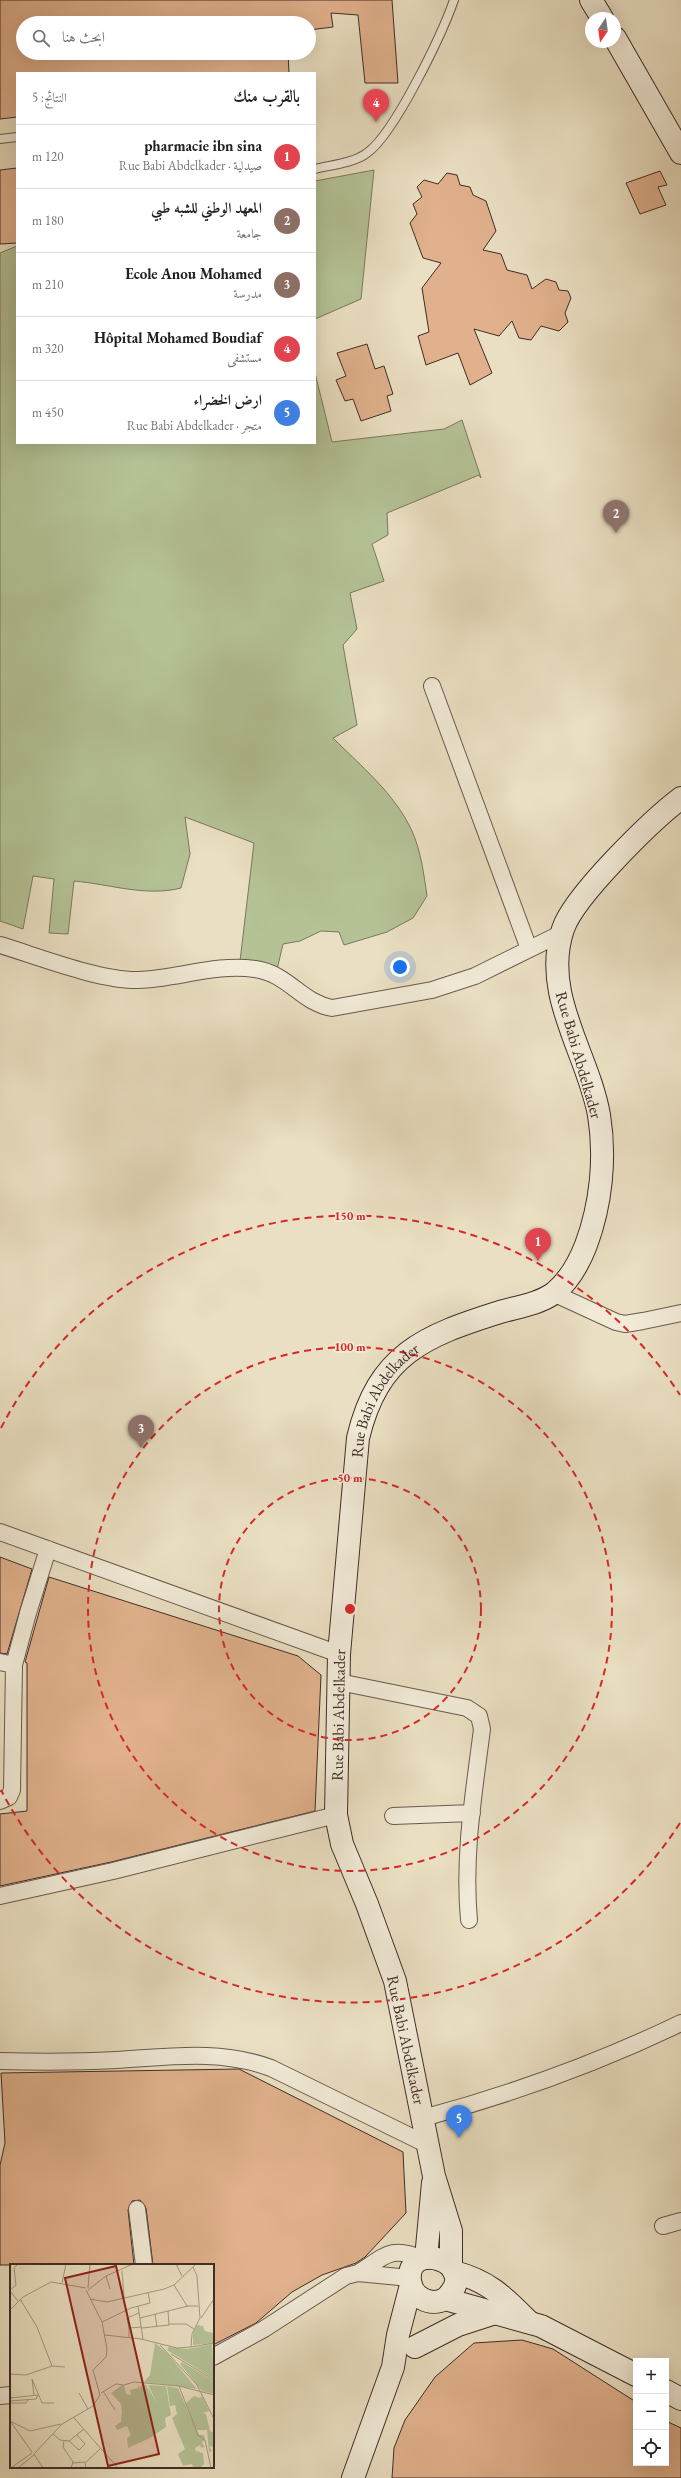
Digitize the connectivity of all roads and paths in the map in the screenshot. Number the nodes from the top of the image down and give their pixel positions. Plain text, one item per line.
1 (454, 0) edge
2 (591, 0) edge
3 (598, 12) edge
4 (621, 48) edge
5 (16, 137) edge
6 (0, 138) edge
7 (681, 153) edge
8 (316, 169) edge
9 (432, 686) dead end
10 (681, 798) edge
11 (562, 933) junction
12 (0, 944) edge
13 (529, 949) junction
14 (554, 1293) junction
15 (681, 1313) edge
16 (0, 1532) edge
17 (48, 1549) junction
18 (339, 1654) junction
19 (7, 1664) edge
20 (339, 1682) junction
21 (0, 1801) edge
22 (472, 1813) junction
23 (336, 1815) junction
24 (393, 1816) dead end
25 (0, 1896) edge
26 (469, 1920) dead end
27 (681, 2023) edge
28 (0, 2061) edge
29 (423, 2118) junction
30 (428, 2145) junction
31 (434, 2176) junction
32 (138, 2209) dead end
33 (681, 2222) edge
34 (663, 2226) dead end
35 (424, 2258) junction
36 (144, 2264) edge
37 (452, 2269) junction
38 (358, 2273) junction
39 (410, 2281) junction
40 (443, 2299) junction
41 (495, 2313) junction
42 (530, 2322) junction
43 (415, 2347) junction
44 (214, 2356) edge
45 (393, 2367) junction
46 (633, 2374) edge
47 (669, 2393) edge
48 (10, 2395) edge
49 (0, 2396) edge
50 (681, 2399) edge
51 (353, 2478) edge

1 - 8 lane
2 - 3 main road
4 - 7 main road
5 - 6 lane
9 - 13 street
10 - 11 main road, Rue Babi Abdelkader
11 - 13 street
11 - 14 main road, Rue Babi Abdelkader
12 - 13 street
14 - 15 street
14 - 18 main road, Rue Babi Abdelkader
16 - 17 street
17 - 18 street
17 - 19 street
18 - 20 main road, Rue Babi Abdelkader
19 - 21 street
20 - 22 street
20 - 23 main road, Rue Babi Abdelkader
22 - 24 street
22 - 26 street
23 - 25 street
23 - 29 main road, Rue Babi Abdelkader
27 - 29 street
28 - 30 street
29 - 30 main road, Rue Babi Abdelkader
30 - 31 main road, Rue Babi Abdelkader
31 - 35 main road
31 - 37 main road
32 - 36 street
33 - 34 street
35 - 37 main road
35 - 38 street
35 - 39 main road
37 - 40 main road
37 - 42 main road
38 - 39 street
38 - 44 street
39 - 40 main road
39 - 45 main road
40 - 41 main road
40 - 43 main road
41 - 42 main road
41 - 43 main road
42 - 46 main road
43 - 45 main road
45 - 51 main road
47 - 50 main road
48 - 49 street

